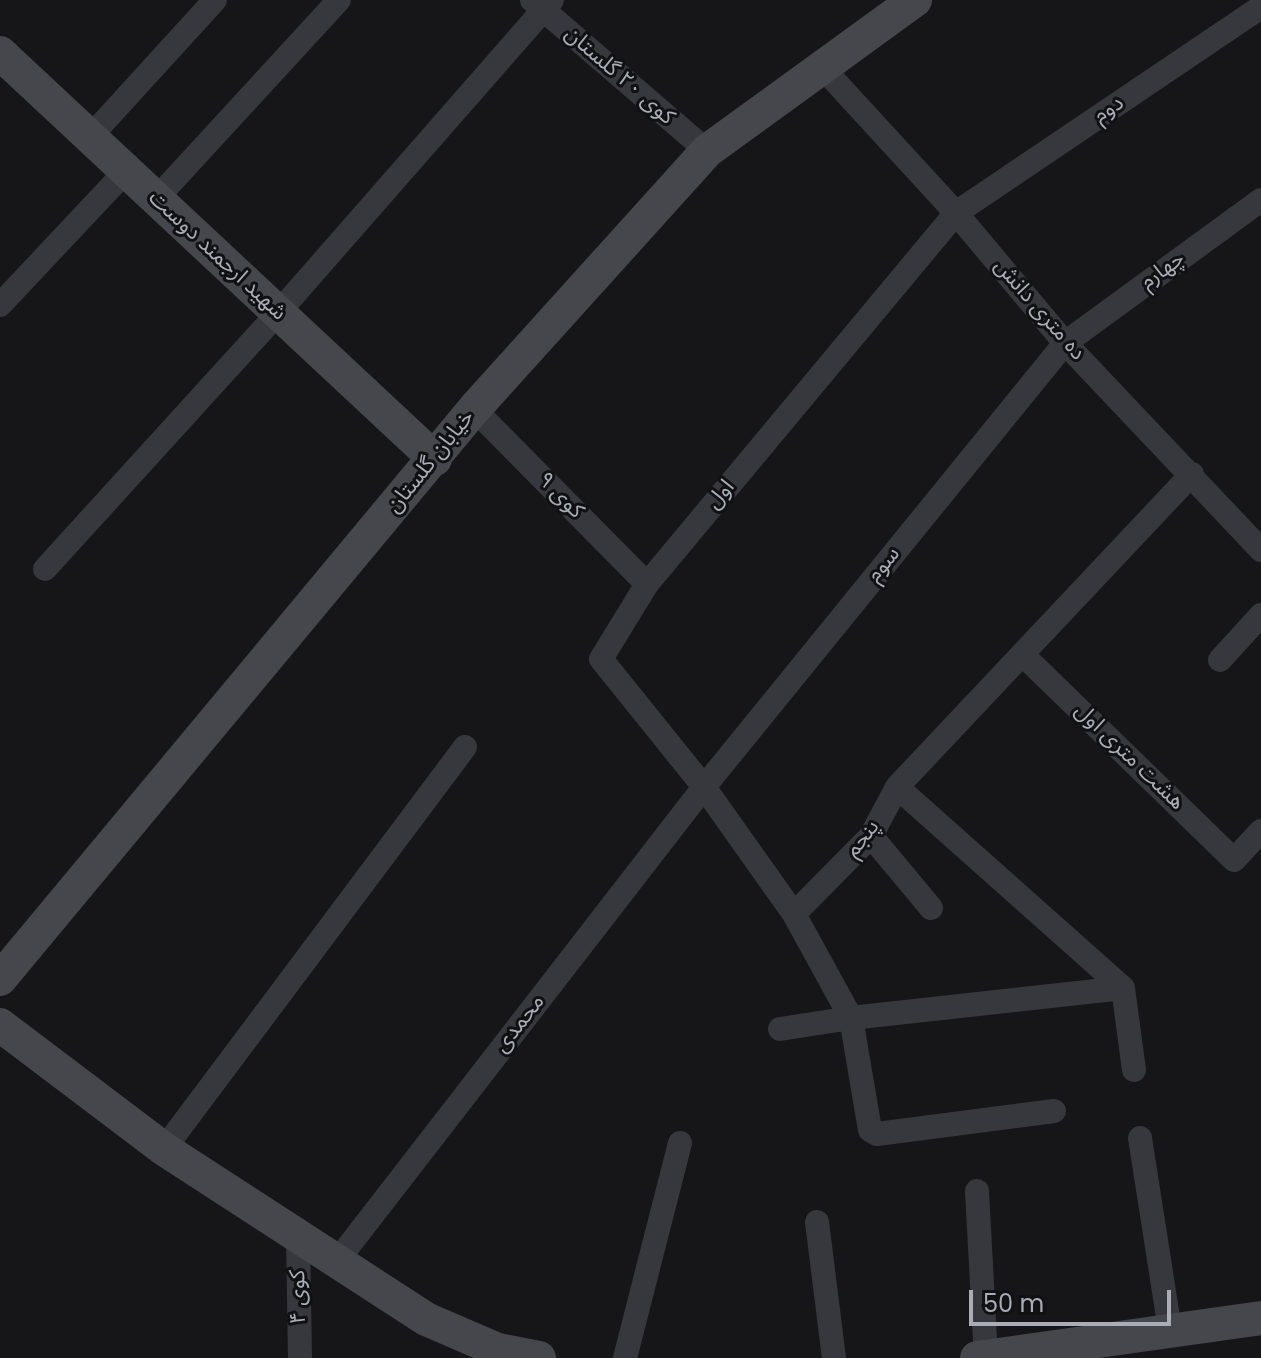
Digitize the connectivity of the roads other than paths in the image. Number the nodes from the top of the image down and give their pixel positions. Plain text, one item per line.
1 (215, 0) edge
2 (339, 0) edge
3 (915, 0) edge
4 (543, 3) edge
5 (1261, 7) edge
6 (2, 59) edge
7 (821, 66) junction
8 (90, 137) junction
9 (707, 151) junction
10 (126, 171) junction
11 (156, 199) junction
12 (1261, 200) edge
13 (956, 213) junction
14 (0, 305) edge
15 (278, 313) junction
16 (1065, 343) junction
17 (474, 409) junction
18 (435, 459) junction
19 (1192, 474) junction
20 (1261, 550) edge
21 (45, 569) dead end
22 (647, 584) junction
23 (1261, 615) edge
24 (1023, 655) junction
25 (1220, 660) dead end
26 (465, 747) dead end
27 (704, 787) junction
28 (897, 787) junction
29 (1261, 831) edge
30 (871, 836) junction
31 (931, 908) dead end
32 (794, 914) junction
33 (0, 979) edge
34 (1123, 988) junction
35 (851, 1018) junction
36 (0, 1025) edge
37 (780, 1029) dead end
38 (1134, 1070) dead end
39 (1054, 1111) dead end
40 (1140, 1138) dead end
41 (680, 1143) dead end
42 (164, 1149) junction
43 (977, 1191) dead end
44 (817, 1222) dead end
45 (298, 1236) junction
46 (337, 1261) junction
47 (1260, 1324) edge
48 (1170, 1330) junction
49 (300, 1358) edge
50 (539, 1358) edge
51 (625, 1358) edge
52 (834, 1358) edge
53 (983, 1358) edge

1 - 8 street
2 - 11 street
3 - 7 street, خیابان گلستان
4 - 9 street, کوی ۲۰ گلستان
4 - 15 street
5 - 13 street, دوم
6 - 8 street, شهید ارجمند دوست
7 - 9 street, خیابان گلستان
7 - 13 street, ده متری دانش
8 - 10 street, شهید ارجمند دوست
9 - 17 street, خیابان گلستان
10 - 11 street, شهید ارجمند دوست
10 - 14 street
11 - 15 street, شهید ارجمند دوست
12 - 16 street, چهارم
13 - 16 street, ده متری دانش
13 - 22 street, اول
15 - 18 street, شهید ارجمند دوست
15 - 21 street
16 - 19 street, ده متری دانش
16 - 27 street, سوم
17 - 18 street, خیابان گلستان
17 - 22 street, کوی ۹
18 - 33 street, خیابان گلستان
19 - 20 street, ده متری دانش
19 - 24 street, پنجم
22 - 27 street, اول
23 - 25 street
24 - 28 street, پنجم
24 - 29 street, هشت متری اول
26 - 42 street
27 - 32 street
27 - 46 street, محمدی
28 - 30 street, پنجم
28 - 34 street
30 - 31 street
30 - 32 street, پنجم
32 - 35 street
34 - 35 street
34 - 38 street
35 - 37 street
35 - 39 street
36 - 42 street
40 - 48 street
41 - 51 street
42 - 45 street
43 - 53 street
44 - 52 street
45 - 46 street
45 - 49 street, کوی ۴
46 - 50 street
47 - 48 street
48 - 53 street

